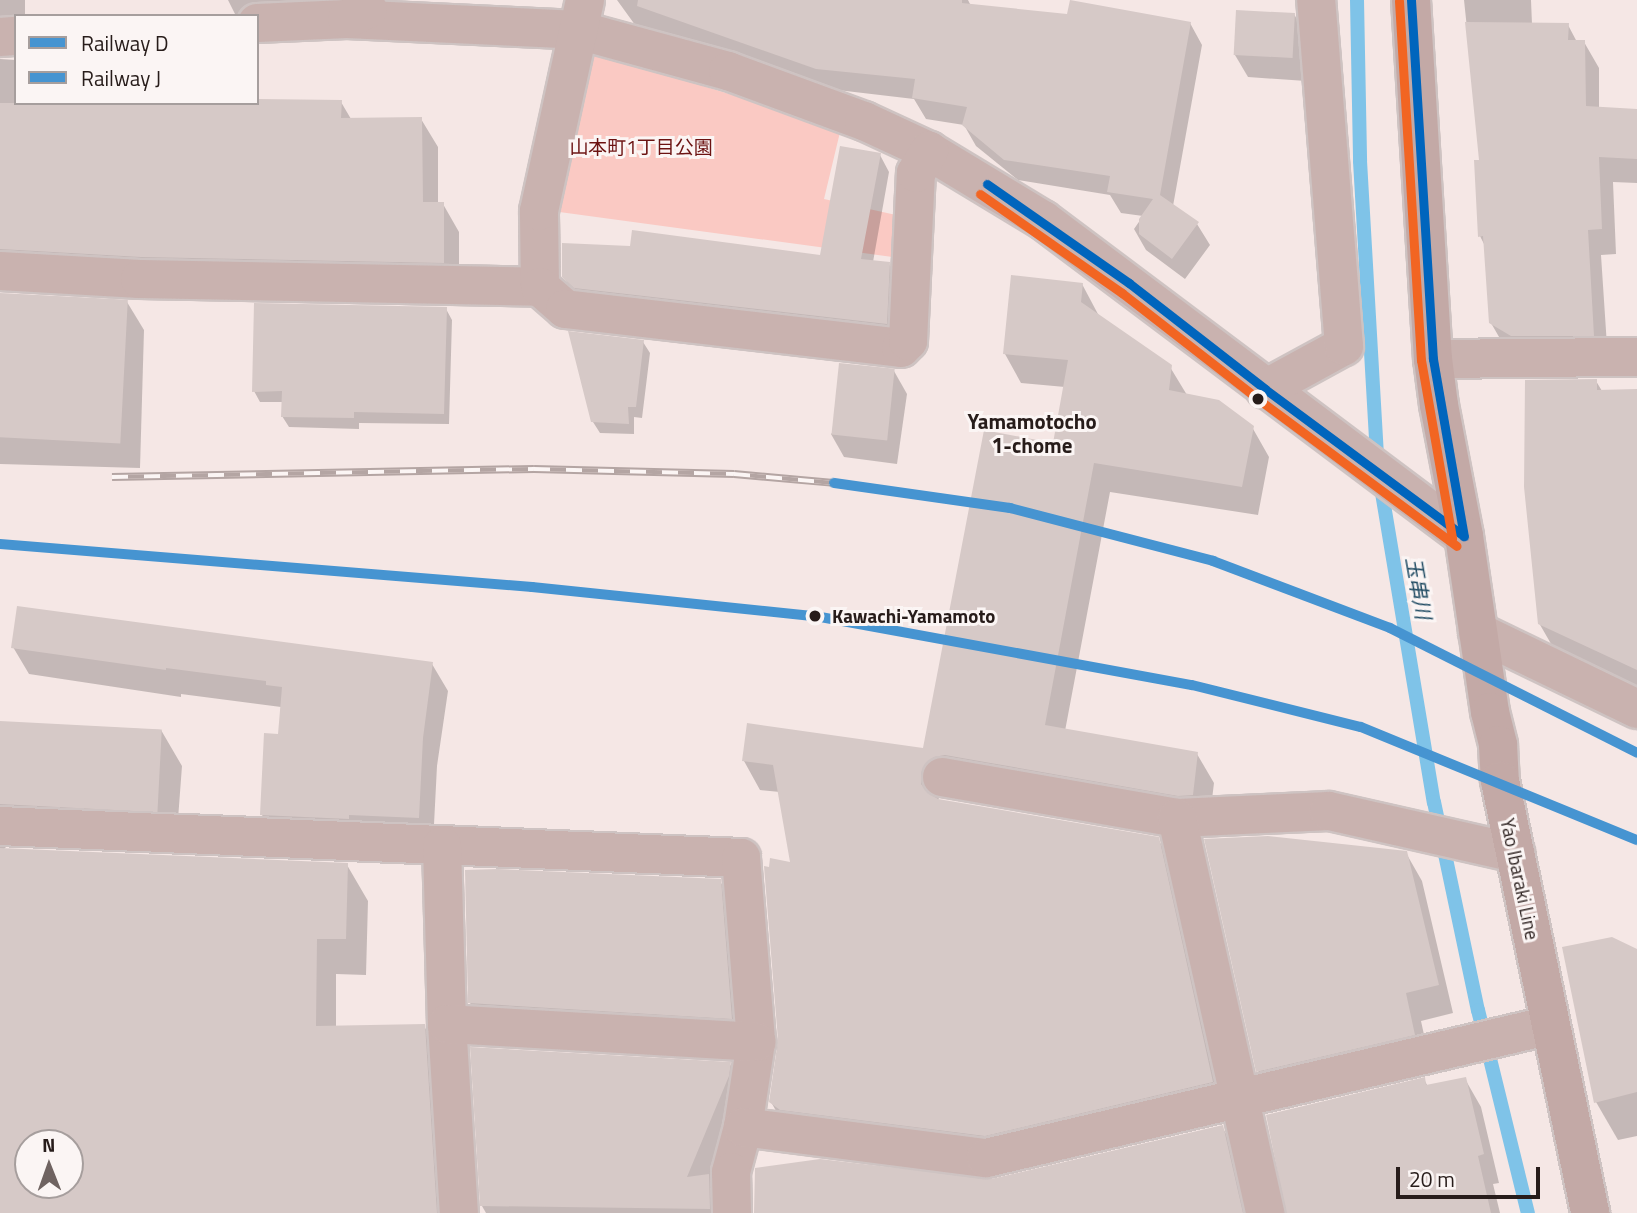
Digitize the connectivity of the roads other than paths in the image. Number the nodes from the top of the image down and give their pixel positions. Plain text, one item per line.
1 (388, 0) edge
2 (1316, 0) edge
3 (1411, 0) edge
4 (581, 15) edge
5 (347, 19) junction
6 (259, 23) edge
7 (929, 151) junction
8 (0, 271) edge
9 (540, 287) junction
10 (1637, 357) edge
11 (1433, 359) junction
12 (1265, 388) junction
13 (1464, 536) junction
14 (1478, 632) junction
15 (1637, 709) edge
16 (942, 777) dead end
17 (1177, 818) junction
18 (0, 826) edge
19 (442, 846) junction
20 (1515, 853) junction
21 (447, 1024) junction
22 (1551, 1025) junction
23 (756, 1042) junction
24 (1238, 1100) junction
25 (743, 1127) junction
26 (459, 1213) edge
27 (732, 1213) edge
28 (1265, 1213) edge
29 (1590, 1213) edge

1 - 5 street
2 - 12 street
3 - 11 main road, Yao Ibaraki Line
4 - 5 street
4 - 7 street
4 - 9 street
5 - 6 street
7 - 9 street
7 - 12 street
8 - 9 street
10 - 11 street
11 - 13 main road, Yao Ibaraki Line
12 - 13 street
13 - 14 main road, Yao Ibaraki Line
14 - 15 street
14 - 20 main road, Yao Ibaraki Line
16 - 17 street
17 - 20 street
17 - 24 street
18 - 19 street
19 - 21 street
19 - 23 street
20 - 22 main road, Yao Ibaraki Line
21 - 23 street
21 - 26 street
22 - 24 street
22 - 29 main road, Yao Ibaraki Line
23 - 25 street
24 - 25 street
24 - 28 street
25 - 27 street

